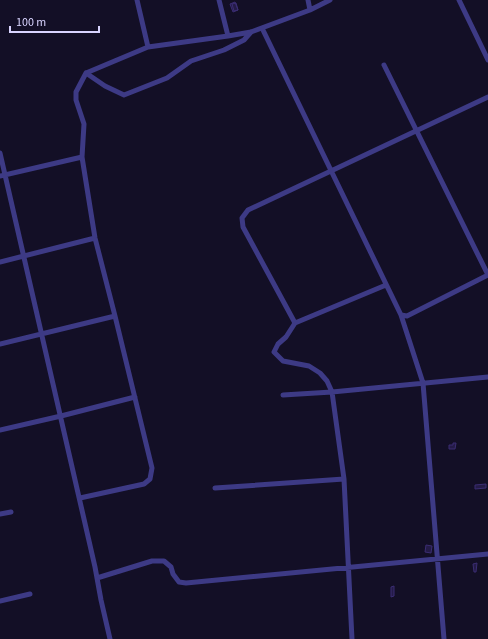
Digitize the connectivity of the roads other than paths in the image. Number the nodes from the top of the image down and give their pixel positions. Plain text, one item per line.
1 (137, 0) edge
2 (219, 0) edge
3 (308, 0) edge
4 (330, 0) edge
5 (459, 0) edge
6 (310, 10) junction
7 (262, 28) junction
8 (251, 32) junction
9 (228, 36) junction
10 (148, 46) junction
11 (488, 60) edge
12 (384, 65) dead end
13 (86, 73) junction
14 (488, 97) edge
15 (416, 130) junction
16 (0, 153) edge
17 (82, 156) junction
18 (331, 170) junction
19 (3, 175) edge
20 (95, 238) junction
21 (24, 256) junction
22 (0, 262) edge
23 (386, 285) junction
24 (401, 315) junction
25 (115, 316) junction
26 (295, 323) junction
27 (42, 334) junction
28 (0, 344) edge
29 (488, 377) edge
30 (423, 383) junction
31 (332, 392) junction
32 (283, 396) dead end
33 (135, 397) junction
34 (61, 416) junction
35 (0, 430) edge
36 (344, 480) junction
37 (215, 488) dead end
38 (80, 498) junction
39 (11, 512) dead end
40 (0, 514) edge
41 (488, 554) edge
42 (437, 559) junction
43 (348, 567) junction
44 (97, 578) junction
45 (30, 594) dead end
46 (0, 601) edge
47 (110, 639) edge
48 (352, 639) edge
49 (444, 639) edge

1 - 10 street
2 - 9 street
3 - 6 street
4 - 6 street
5 - 11 street
6 - 7 street
7 - 8 street
7 - 18 street
8 - 9 street
8 - 13 street
9 - 10 street
10 - 13 street
12 - 15 street
13 - 17 street
14 - 15 street
15 - 18 street
15 - 24 street
16 - 19 street
17 - 19 street
17 - 20 street
18 - 23 street
18 - 26 street
19 - 21 street
20 - 21 street
20 - 25 street
21 - 22 street
21 - 27 street
23 - 24 street
23 - 26 street
24 - 30 street
25 - 27 street
25 - 33 street
26 - 31 street
27 - 28 street
27 - 34 street
29 - 30 street
30 - 31 street
30 - 42 street
31 - 32 street
31 - 36 street
33 - 34 street
33 - 38 street
34 - 35 street
34 - 38 street
36 - 37 street
36 - 43 street
38 - 44 street
39 - 40 street
41 - 42 street
42 - 43 street
42 - 49 street
43 - 44 street
43 - 48 street
44 - 47 street
45 - 46 street

